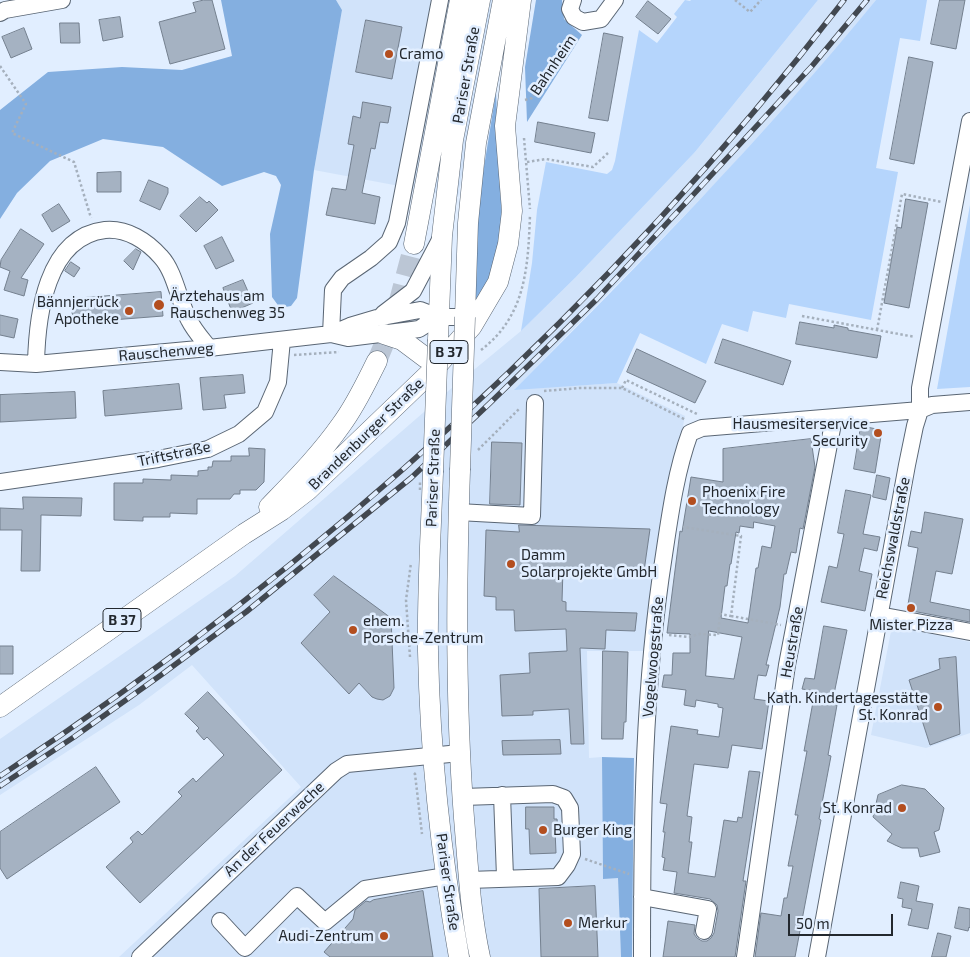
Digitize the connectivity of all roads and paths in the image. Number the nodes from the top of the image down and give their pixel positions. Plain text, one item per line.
1 (62, 0) edge
2 (440, 0) edge
3 (460, 0) edge
4 (480, 0) edge
5 (503, 0) edge
6 (521, 0) edge
7 (572, 0) edge
8 (735, 0) edge
9 (760, 0) edge
10 (610, 1) edge
11 (0, 13) edge
12 (583, 22) junction
13 (0, 66) edge
14 (514, 98) junction
15 (970, 121) edge
16 (608, 153) dead end
17 (527, 162) dead end
18 (954, 204) junction
19 (92, 220) dead end
20 (442, 236) junction
21 (414, 244) tunnel mouth
22 (802, 316) dead end
23 (438, 317) junction
24 (465, 317) junction
25 (380, 326) junction
26 (877, 330) junction
27 (331, 334) junction
28 (929, 340) junction
29 (209, 348) junction
30 (281, 348) junction
31 (346, 352) dead end
32 (378, 361) tunnel mouth
33 (0, 362) edge
34 (36, 364) junction
35 (437, 378) junction
36 (622, 388) junction
37 (531, 400) junction
38 (970, 402) edge
39 (920, 410) junction
40 (834, 418) junction
41 (696, 430) junction
42 (473, 455) dead end
43 (0, 482) edge
44 (458, 512) junction
45 (669, 525) junction
46 (244, 534) junction
47 (879, 615) junction
48 (731, 616) junction
49 (794, 628) junction
50 (970, 632) edge
51 (653, 633) junction
52 (0, 707) edge
53 (460, 753) junction
54 (433, 755) junction
55 (502, 795) junction
56 (463, 797) junction
57 (594, 862) dead end
58 (446, 876) junction
59 (505, 878) junction
60 (642, 879) junction
61 (469, 880) junction
62 (642, 897) junction
63 (220, 920) dead end
64 (704, 931) dead end
65 (140, 957) edge
66 (460, 957) edge
67 (480, 957) edge
68 (642, 957) edge
69 (745, 957) edge
70 (817, 957) edge

1 - 11 street
2 - 27 street
3 - 21 main road
4 - 20 main road, Pariser Straße
5 - 24 main road, Pariser Straße
6 - 14 main road, Brandenburger Straße
7 - 12 street, Bahnheim
8 - 9 path
10 - 12 street, Bahnheim
12 - 14 path, Bahnheim
13 - 19 path
14 - 46 main road, Brandenburger Straße / B 37
15 - 18 street, Reichswaldstraße
16 - 17 path
18 - 26 path
18 - 28 street, Reichswaldstraße
20 - 23 main road, Pariser Straße
20 - 25 street
22 - 26 path
23 - 24 street, Rauschenweg
23 - 25 street, Rauschenweg
23 - 35 main road, Pariser Straße, bridge
24 - 44 main road, Pariser Straße, bridge
25 - 27 street, Rauschenweg
25 - 35 main road
26 - 28 path
27 - 30 street, Rauschenweg
28 - 39 street, Reichswaldstraße
29 - 30 street, Rauschenweg
29 - 34 street, Rauschenweg
29 - 34 street
30 - 31 path
30 - 43 street, Triftstraße
32 - 46 main road, Brandenburger Straße / B 37
33 - 34 street, Rauschenweg
35 - 54 main road, Pariser Straße, bridge
36 - 37 path
36 - 41 path
36 - 41 path
37 - 42 path
37 - 44 street
38 - 39 street
39 - 40 street
39 - 47 street, Reichswaldstraße
40 - 41 street
40 - 49 street, Heustraße
41 - 45 street, Vogelwoogstraße
44 - 53 main road, Pariser Straße
45 - 48 path
45 - 51 street, Vogelwoogstraße
46 - 52 main road, Brandenburger Straße / B 37
47 - 50 street
47 - 70 street, Reichswaldstraße
48 - 49 path
48 - 51 path
49 - 69 street, Heustraße
51 - 60 street, Vogelwoogstraße
53 - 54 street, An der Feuerwache
53 - 56 main road, Pariser Straße
54 - 58 main road, Pariser Straße
54 - 65 street, An der Feuerwache
55 - 56 street
55 - 59 street
55 - 59 street
56 - 61 main road, Pariser Straße
57 - 60 path
58 - 63 street
58 - 66 main road, Pariser Straße
59 - 61 street
60 - 62 street, Vogelwoogstraße
61 - 67 main road, Pariser Straße
62 - 64 street
62 - 68 street, Vogelwoogstraße

